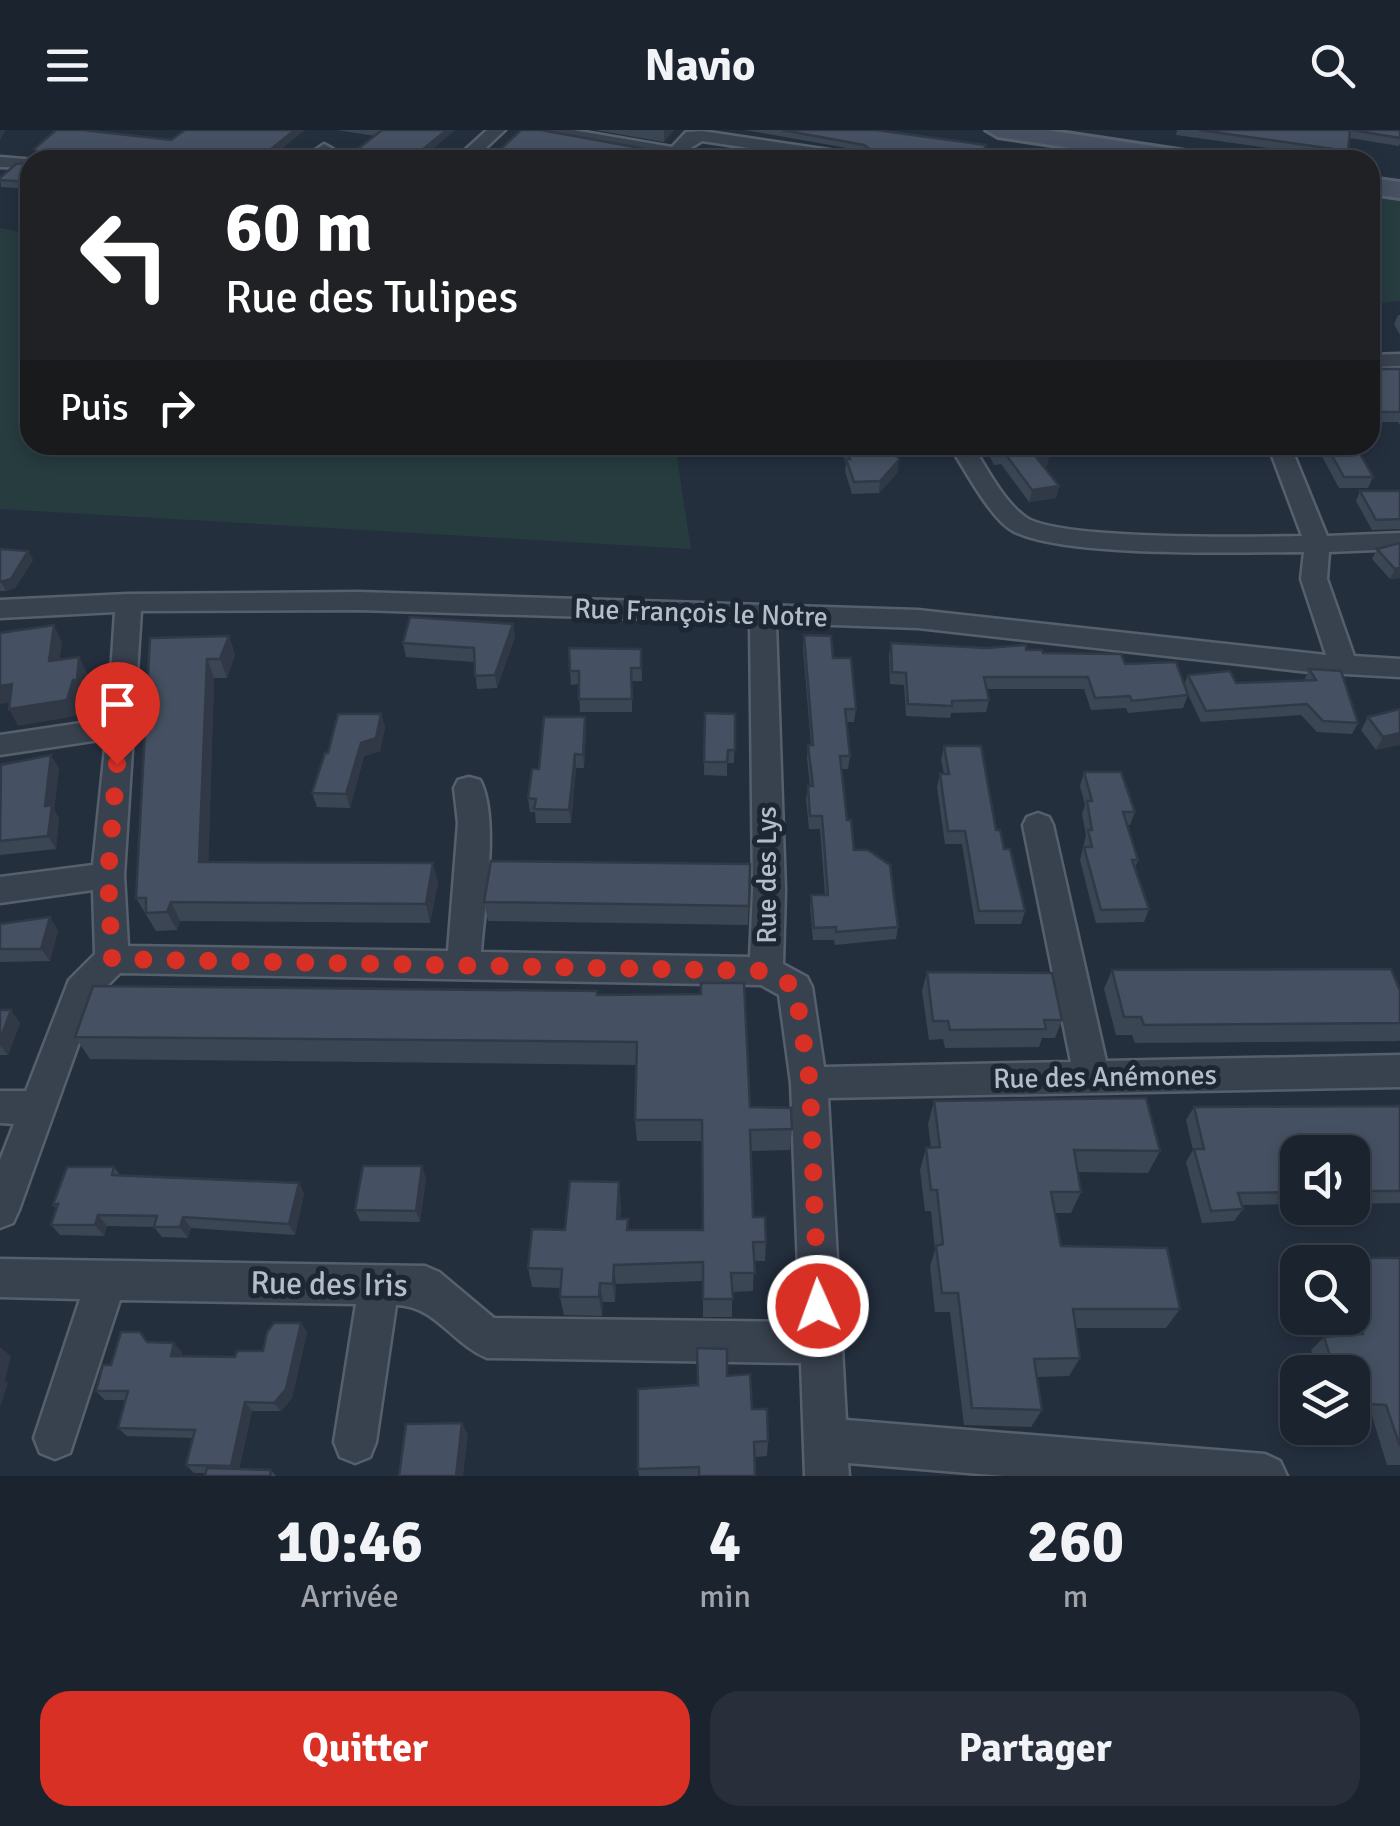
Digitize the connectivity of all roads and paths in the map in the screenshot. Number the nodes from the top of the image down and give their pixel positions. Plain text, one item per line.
1 (497, 130) edge
2 (543, 130) edge
3 (998, 130) edge
4 (760, 145) junction
5 (474, 150) edge
6 (664, 150) edge
7 (678, 150) edge
8 (755, 150) edge
9 (794, 150) edge
10 (1132, 150) edge
11 (968, 455) edge
12 (1283, 455) edge
13 (1317, 542) junction
14 (1400, 542) edge
15 (128, 603) junction
16 (0, 609) edge
17 (763, 616) junction
18 (1342, 662) junction
19 (1400, 668) edge
20 (120, 727) junction
21 (0, 745) edge
22 (469, 788) dead end
23 (1038, 825) dead end
24 (108, 875) junction
25 (0, 890) edge
26 (112, 959) junction
27 (464, 966) junction
28 (766, 971) junction
29 (1400, 1070) edge
30 (1092, 1078) junction
31 (810, 1083) junction
32 (0, 1107) edge
33 (39, 1108) junction
34 (0, 1210) edge
35 (0, 1278) edge
36 (106, 1280) junction
37 (379, 1285) junction
38 (820, 1343) junction
39 (54, 1438) dead end
40 (355, 1442) dead end
41 (826, 1458) edge
42 (1265, 1476) edge

1 - 5 street
2 - 6 street
3 - 10 street
4 - 7 street
4 - 8 street
4 - 9 street
11 - 13 street
12 - 13 street
13 - 14 street
13 - 18 street
15 - 16 street, Rue François le Notre
15 - 17 street, Rue François le Notre
15 - 20 street
17 - 18 street, Rue François le Notre
17 - 28 street, Rue des Lys
18 - 19 street, Rue François le Notre
20 - 21 street
20 - 24 street
22 - 27 street
23 - 30 street
24 - 25 street
24 - 26 street
26 - 27 street
26 - 33 street
27 - 28 street
28 - 31 street, Rue des Lys
29 - 30 street, Rue des Anémones
30 - 31 street, Rue des Anémones
31 - 38 street, Rue des Lys
32 - 33 street
33 - 34 street
35 - 36 street, Rue des Iris
36 - 37 street, Rue des Iris
36 - 39 street
37 - 38 street, Rue des Iris
37 - 40 street
38 - 41 street, Rue des Lys
41 - 42 street

